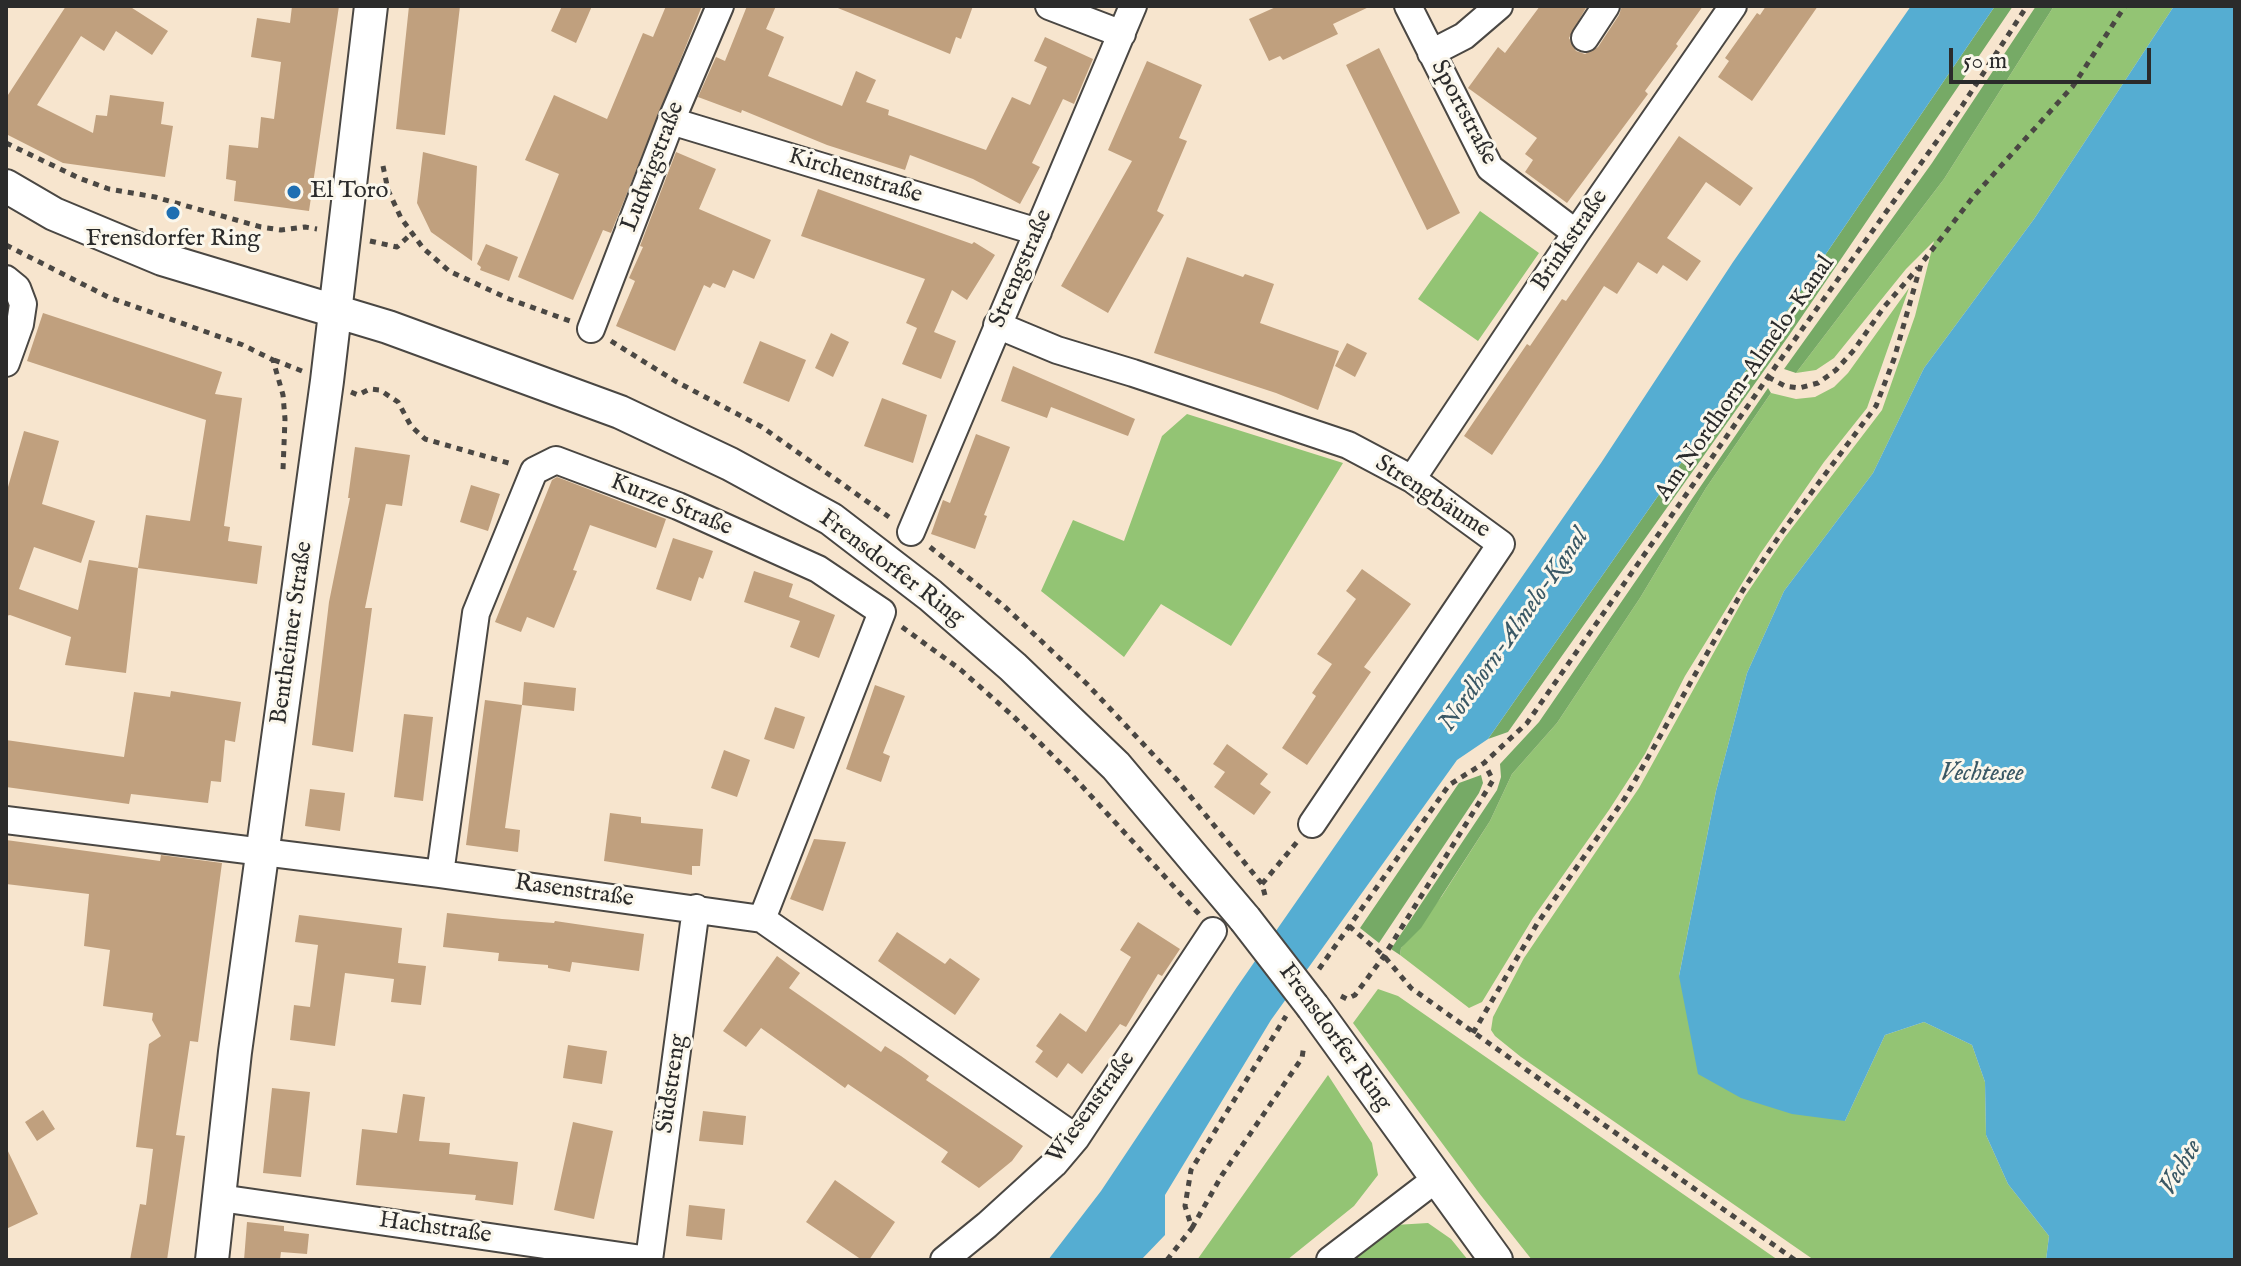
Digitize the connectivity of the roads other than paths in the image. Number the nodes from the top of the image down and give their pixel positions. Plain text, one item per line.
1 (371, 6) edge
2 (720, 6) edge
3 (1049, 6) edge
4 (1133, 6) edge
5 (1408, 6) edge
6 (1499, 6) edge
7 (1606, 6) edge
8 (1733, 6) edge
9 (1122, 34) junction
10 (1585, 38) dead end
11 (1431, 53) junction
12 (671, 121) junction
13 (6, 186) edge
14 (1038, 232) junction
15 (1576, 233) junction
16 (6, 279) edge
17 (334, 310) junction
18 (997, 325) junction
19 (591, 329) dead end
20 (6, 363) edge
21 (1412, 479) junction
22 (911, 532) dead end
23 (6, 820) edge
24 (1312, 824) road end
25 (263, 852) junction
26 (440, 874) junction
27 (696, 908) junction
28 (762, 919) junction
29 (1213, 931) road end
30 (1076, 1138) junction
31 (1436, 1179) junction
32 (220, 1198) junction
33 (212, 1260) edge
34 (649, 1260) edge
35 (944, 1260) edge
36 (1330, 1260) edge
37 (1496, 1260) edge

1 - 17 street, Bentheimer Straße
2 - 12 street, Ludwigstraße
3 - 9 street
4 - 9 street, Strengstraße
5 - 11 street, Sportstraße
6 - 11 street
7 - 10 street
8 - 15 street, Brinkstraße
9 - 14 street, Strengstraße
11 - 15 street, Sportstraße
12 - 14 street, Kirchenstraße
12 - 19 street, Ludwigstraße
13 - 17 street, Frensdorfer Ring
14 - 18 street, Strengstraße
15 - 21 street, Brinkstraße
16 - 20 street
17 - 25 street, Bentheimer Straße
17 - 31 street, Frensdorfer Ring, bridge
18 - 21 street, Strengbäume
18 - 22 street, Strengstraße
21 - 24 street, Strengbäume
23 - 25 street, Rasenstraße
25 - 26 street, Rasenstraße
25 - 32 street, Bentheimer Straße
26 - 27 street, Rasenstraße
26 - 28 street, Kurze Straße
27 - 28 street, Rasenstraße
27 - 34 street, Südstreng
28 - 30 street, Rasenstraße
29 - 30 street, Wiesenstraße
30 - 35 street, Wiesenstraße
31 - 36 street
31 - 37 street, Frensdorfer Ring
32 - 33 street, Bentheimer Straße
32 - 34 street, Hachstraße

